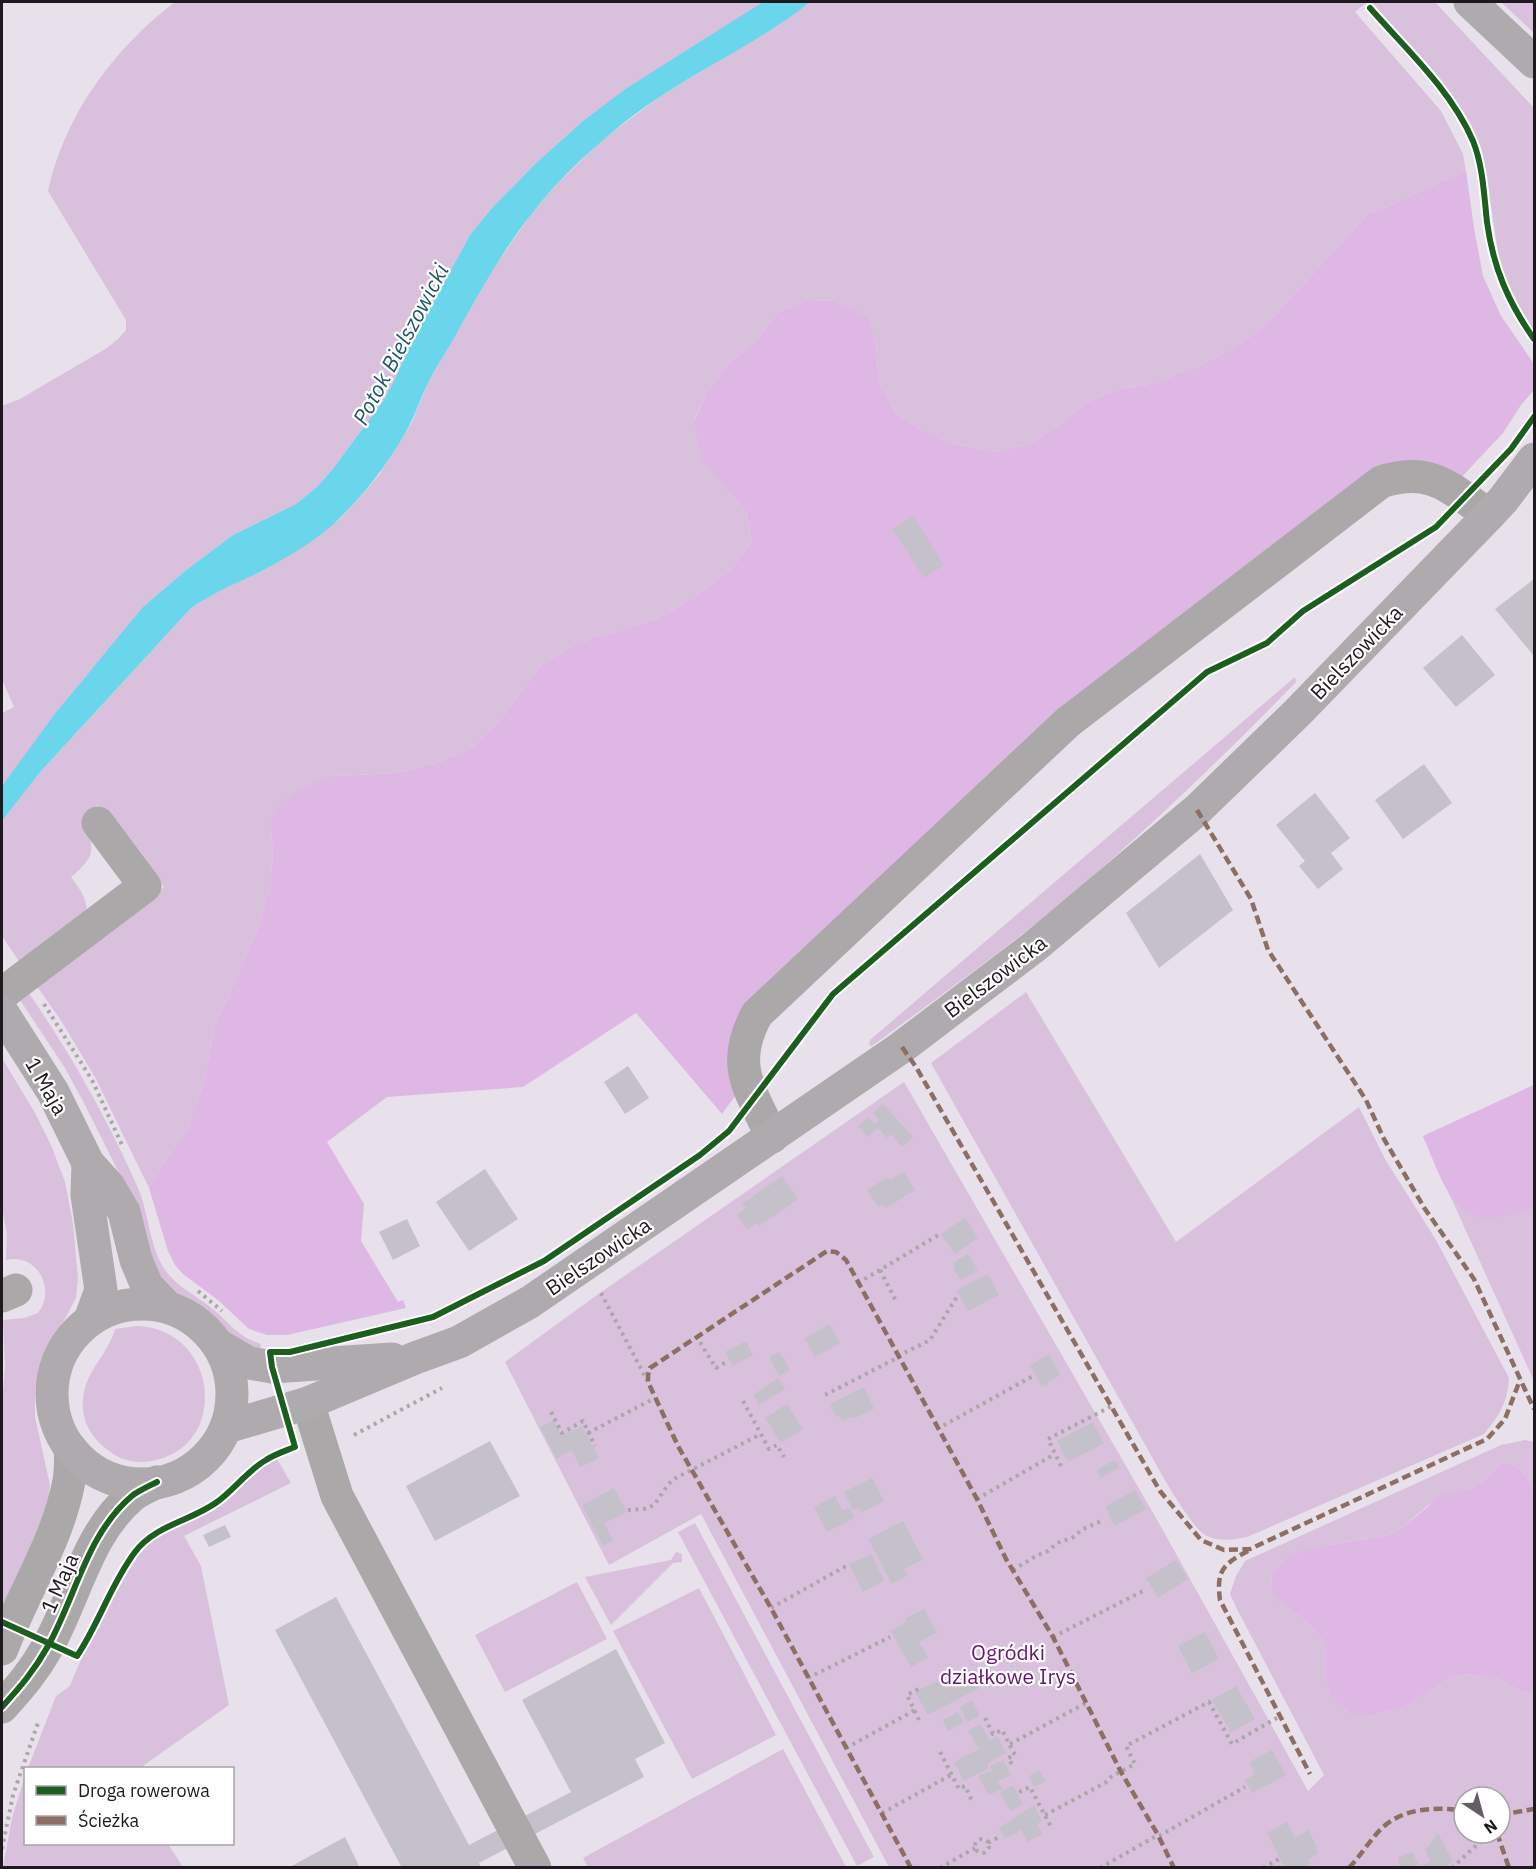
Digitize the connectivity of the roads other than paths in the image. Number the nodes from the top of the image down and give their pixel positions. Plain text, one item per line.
1 (1470, 2) edge
2 (1534, 62) edge
3 (1534, 459) edge
4 (1534, 483) edge
5 (1496, 508) junction
6 (98, 824) dead end
7 (2, 994) edge
8 (2, 1012) edge
9 (772, 1137) junction
10 (88, 1163) junction
11 (166, 1307) junction
12 (90, 1320) junction
13 (218, 1345) junction
14 (415, 1358) junction
15 (308, 1403) junction
16 (227, 1427) junction
17 (71, 1449) junction
18 (157, 1482) junction
19 (2, 1649) edge
20 (2, 1707) edge
21 (535, 1868) edge

1 - 2 main road
3 - 5 main road
4 - 5 main road
5 - 9 main road, Bielszowicka
5 - 9 street
6 - 7 street
8 - 10 main road, 1 Maja
9 - 14 main road, Bielszowicka
10 - 11 main road, 1 Maja
10 - 12 main road, 1 Maja
11 - 12 main road
11 - 13 main road
12 - 17 main road
13 - 14 main road, Bielszowicka
13 - 16 main road
14 - 15 main road, Bielszowicka
15 - 16 main road, Bielszowicka
15 - 21 street
16 - 18 main road
17 - 18 main road
17 - 19 street, 1 Maja
18 - 20 street, 1 Maja

